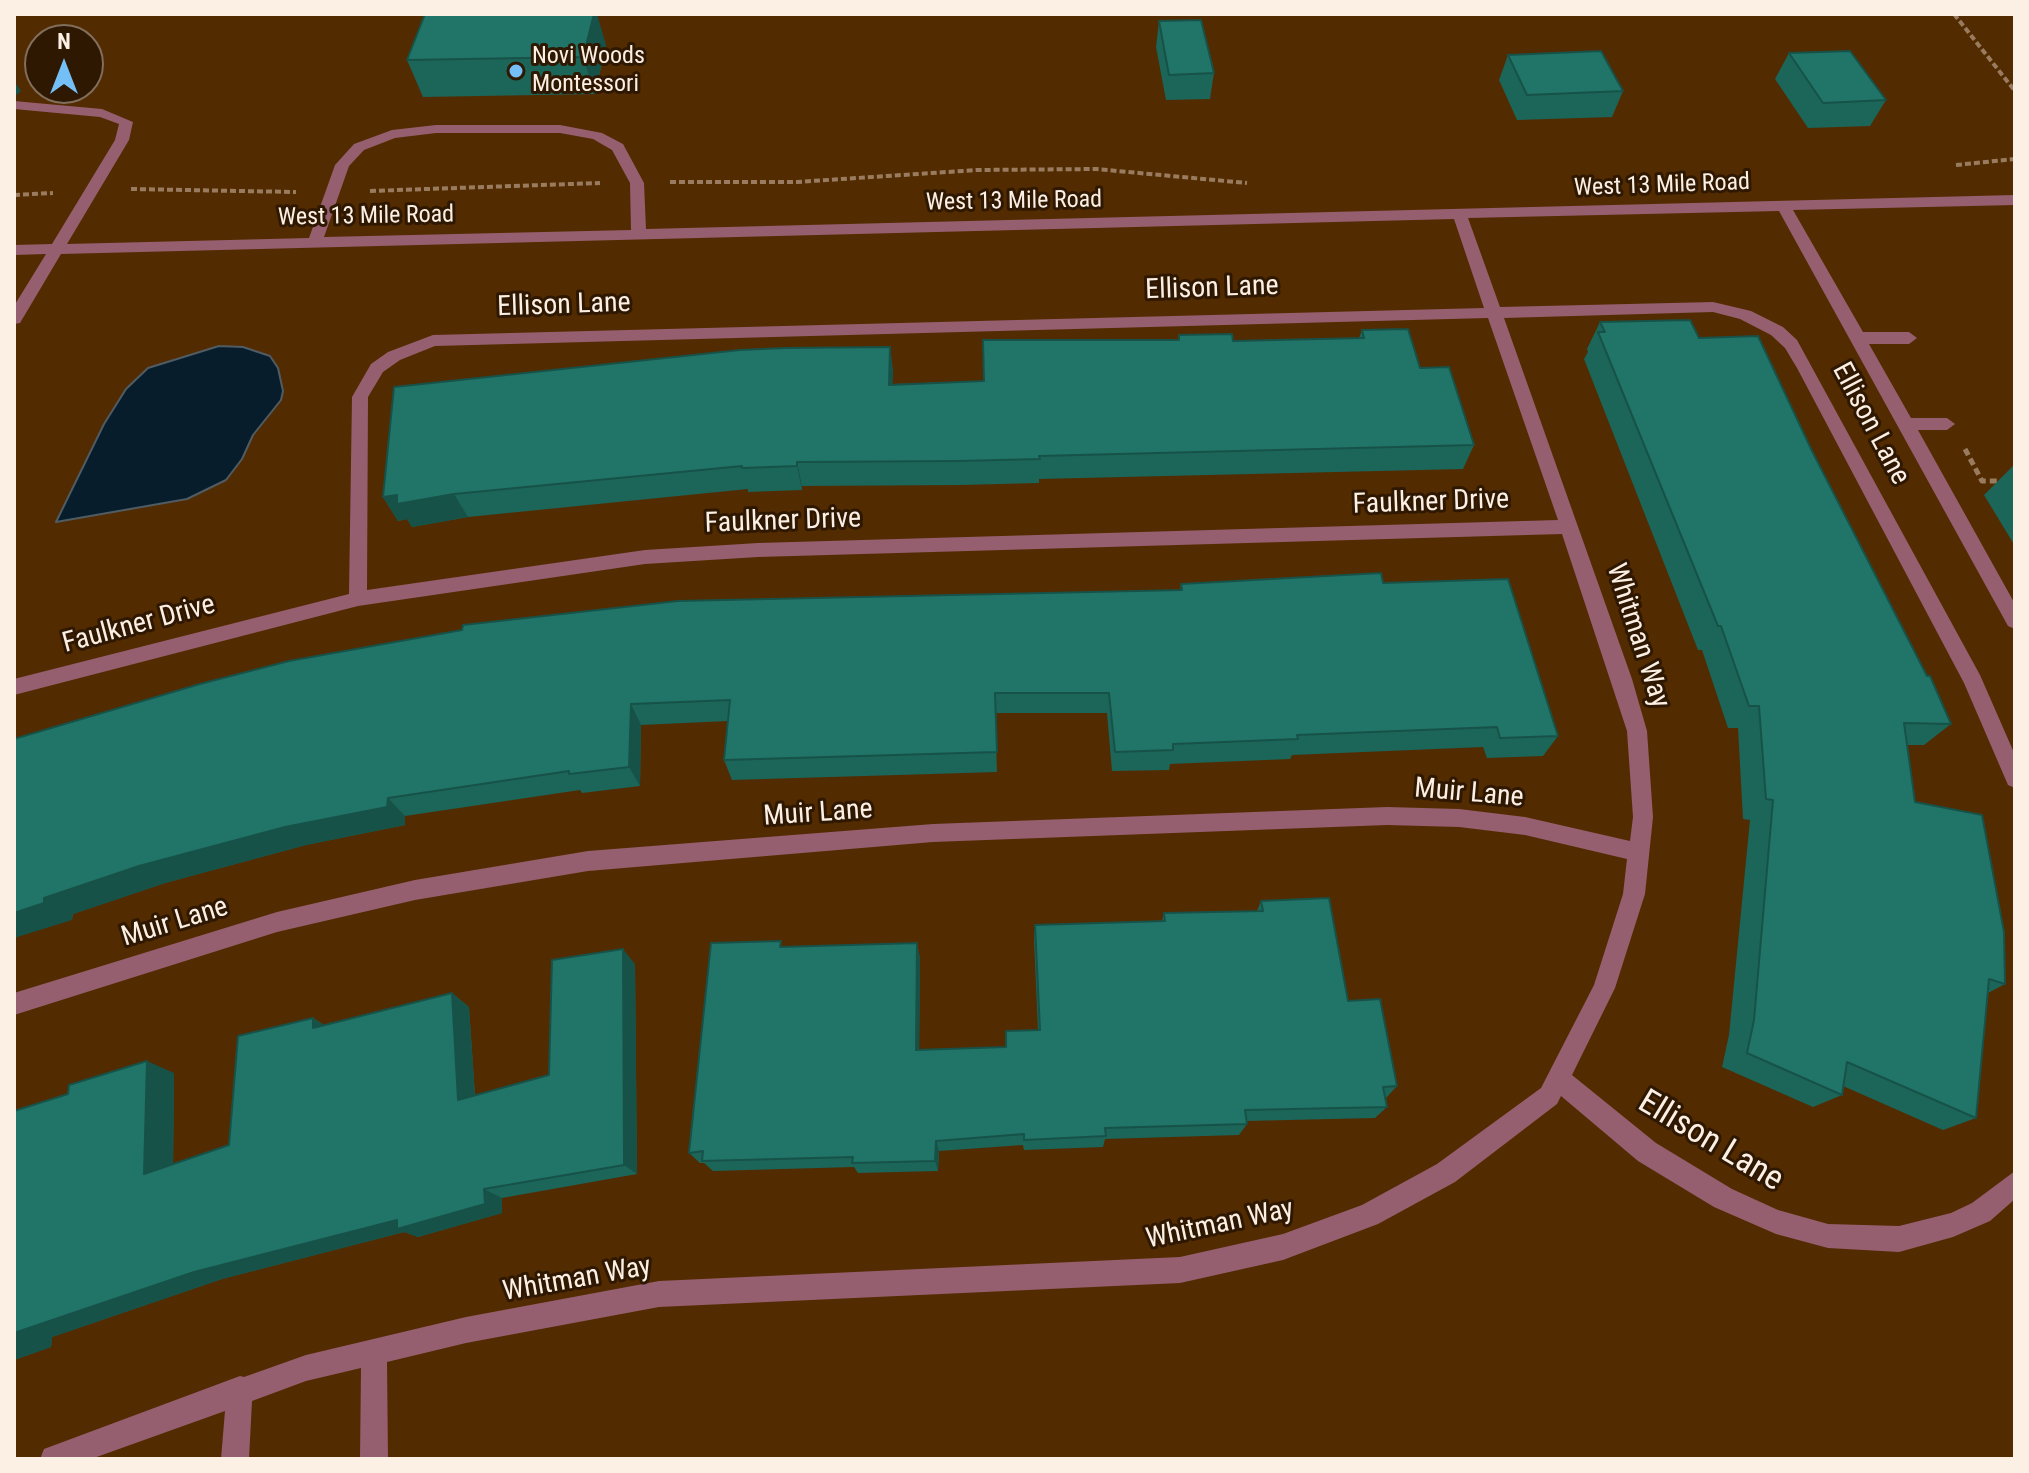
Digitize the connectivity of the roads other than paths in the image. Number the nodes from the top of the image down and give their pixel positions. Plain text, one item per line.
1 (14, 105) edge
2 (2015, 200) edge
3 (1784, 207) junction
4 (1460, 216) junction
5 (639, 235) junction
6 (315, 243) junction
7 (56, 248) junction
8 (14, 250) edge
9 (1493, 311) junction
10 (14, 319) edge
11 (1858, 338) junction
12 (1909, 338) dead end
13 (1906, 424) junction
14 (1947, 424) dead end
15 (1569, 527) junction
16 (358, 599) junction
17 (2015, 621) edge
18 (14, 687) edge
19 (2015, 779) edge
20 (1641, 854) junction
21 (14, 1004) edge
22 (1559, 1079) junction
23 (2015, 1183) edge
24 (374, 1352) junction
25 (240, 1389) junction
26 (54, 1459) edge
27 (235, 1459) edge
28 (374, 1459) edge

1 - 7 street
2 - 3 street, West 13 Mile Road
3 - 4 street, West 13 Mile Road
3 - 11 street
4 - 5 street, West 13 Mile Road
4 - 9 street, Whitman Way
5 - 6 street, West 13 Mile Road
5 - 6 street
6 - 7 street, West 13 Mile Road
7 - 8 street, West 13 Mile Road
7 - 10 street
9 - 15 street, Whitman Way
9 - 16 street, Ellison Lane
9 - 19 street, Ellison Lane
11 - 12 street
11 - 13 street
13 - 14 street
13 - 17 street
15 - 16 street, Faulkner Drive
15 - 20 street, Whitman Way
16 - 18 street, Faulkner Drive
20 - 21 street, Muir Lane
20 - 22 street, Whitman Way
22 - 23 street, Ellison Lane
22 - 24 street, Whitman Way
24 - 25 street, Whitman Way
24 - 28 street
25 - 26 street, Whitman Way
25 - 27 street

